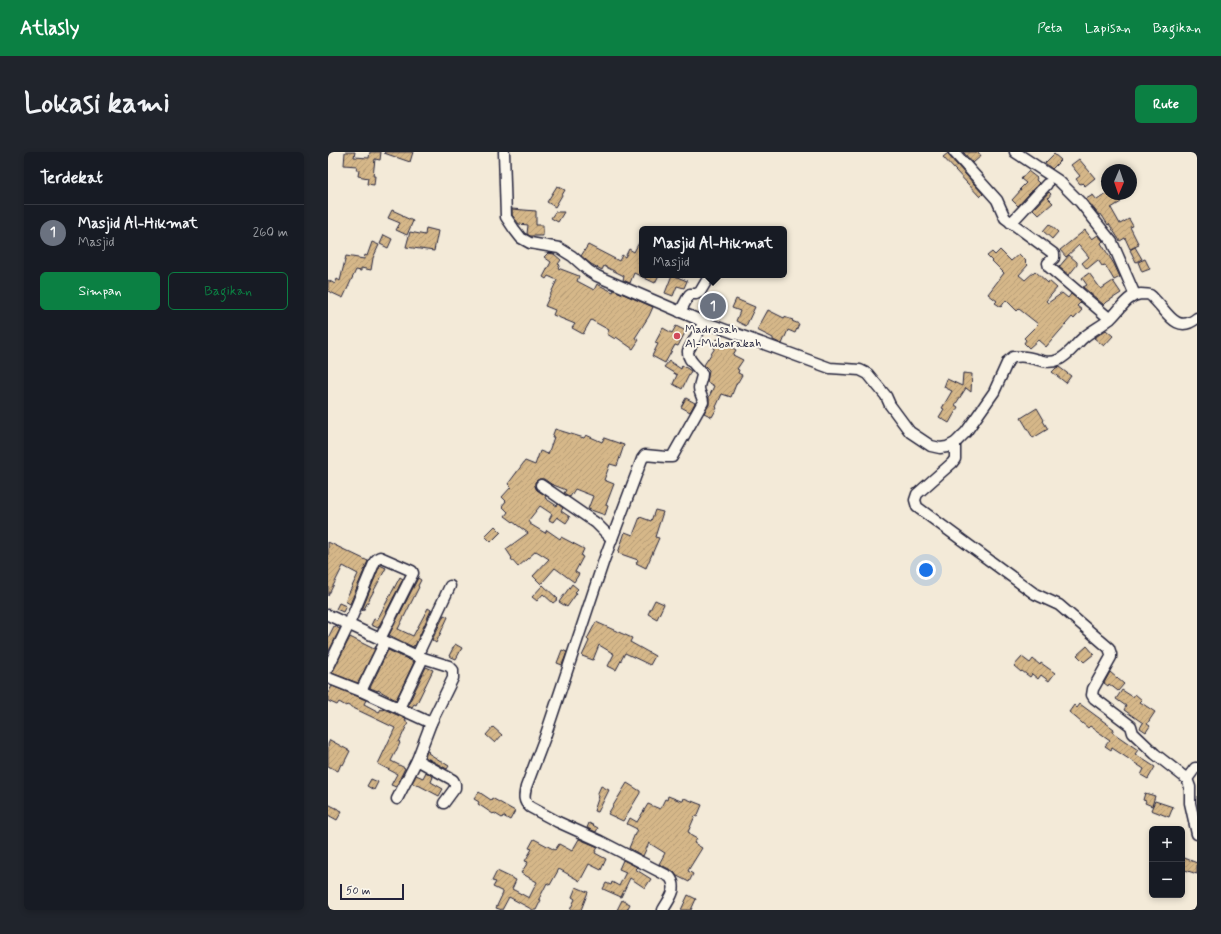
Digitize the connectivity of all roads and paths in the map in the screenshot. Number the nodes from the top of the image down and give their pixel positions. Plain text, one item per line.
1 (504, 152) edge
2 (954, 152) edge
3 (1015, 152) edge
4 (1047, 184) dead end
5 (1012, 223) junction
6 (708, 278) edge
7 (1135, 295) junction
8 (680, 312) junction
9 (1197, 318) edge
10 (1110, 319) junction
11 (704, 322) junction
12 (955, 443) junction
13 (541, 485) dead end
14 (612, 539) junction
15 (450, 586) dead end
16 (328, 615) edge
17 (349, 624) junction
18 (382, 640) junction
19 (420, 657) junction
20 (328, 668) edge
21 (328, 678) edge
22 (361, 691) junction
23 (399, 708) junction
24 (431, 723) junction
25 (416, 760) junction
26 (1197, 768) edge
27 (1187, 779) junction
28 (397, 799) dead end
29 (444, 803) dead end
30 (1197, 834) edge
31 (662, 910) edge

1 - 8 street
2 - 5 street
3 - 7 street
4 - 5 street
5 - 10 street
6 - 8 street
7 - 9 street
7 - 10 street
8 - 11 street
10 - 12 street
11 - 12 street
11 - 14 street
12 - 27 street
13 - 14 street
14 - 31 street
15 - 19 street
16 - 17 street
17 - 18 street
17 - 18 street
17 - 20 street
18 - 19 street
18 - 22 street
19 - 23 street
19 - 24 street
21 - 22 street
22 - 23 street
23 - 24 street
24 - 25 street
25 - 28 street
25 - 29 street
26 - 27 street
27 - 30 street

